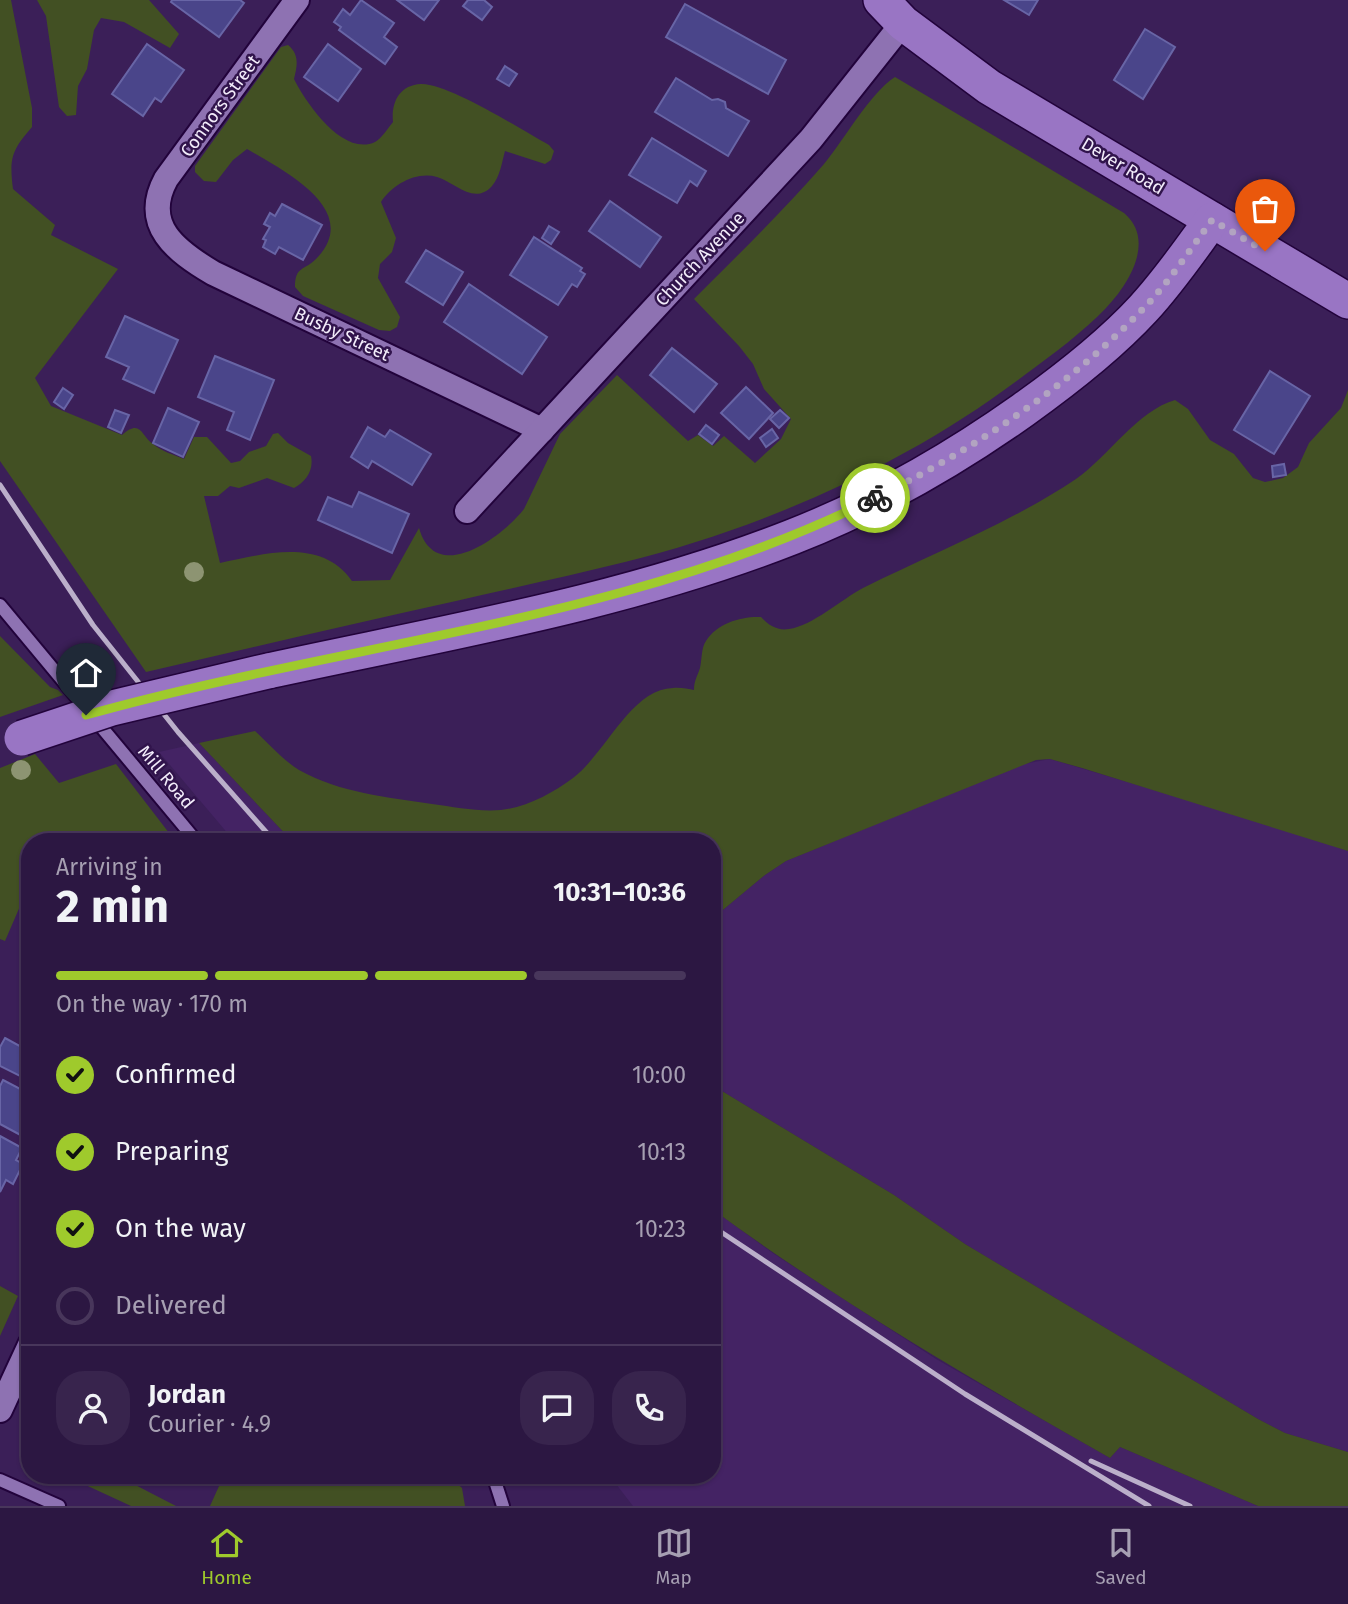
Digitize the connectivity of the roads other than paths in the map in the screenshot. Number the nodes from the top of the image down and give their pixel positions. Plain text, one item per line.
1 (297, 0) edge
2 (892, 12) edge
3 (158, 218) joint
4 (1212, 220) junction
5 (1348, 301) edge
6 (542, 430) junction
7 (467, 511) dead end
8 (0, 605) edge
9 (11, 742) edge
10 (190, 833) edge
11 (21, 1364) edge
12 (0, 1410) edge
13 (0, 1480) edge
14 (496, 1484) edge
15 (59, 1506) edge
16 (503, 1506) edge

1 - 3 street, Connors Street
2 - 4 street, Dever Road
2 - 6 street, Church Avenue
3 - 6 street, Busby Street
4 - 5 street, Dever Road
4 - 9 street, bridge
6 - 7 street, Church Avenue
8 - 10 lane, Mill Road
11 - 12 street
13 - 15 lane
14 - 16 lane

